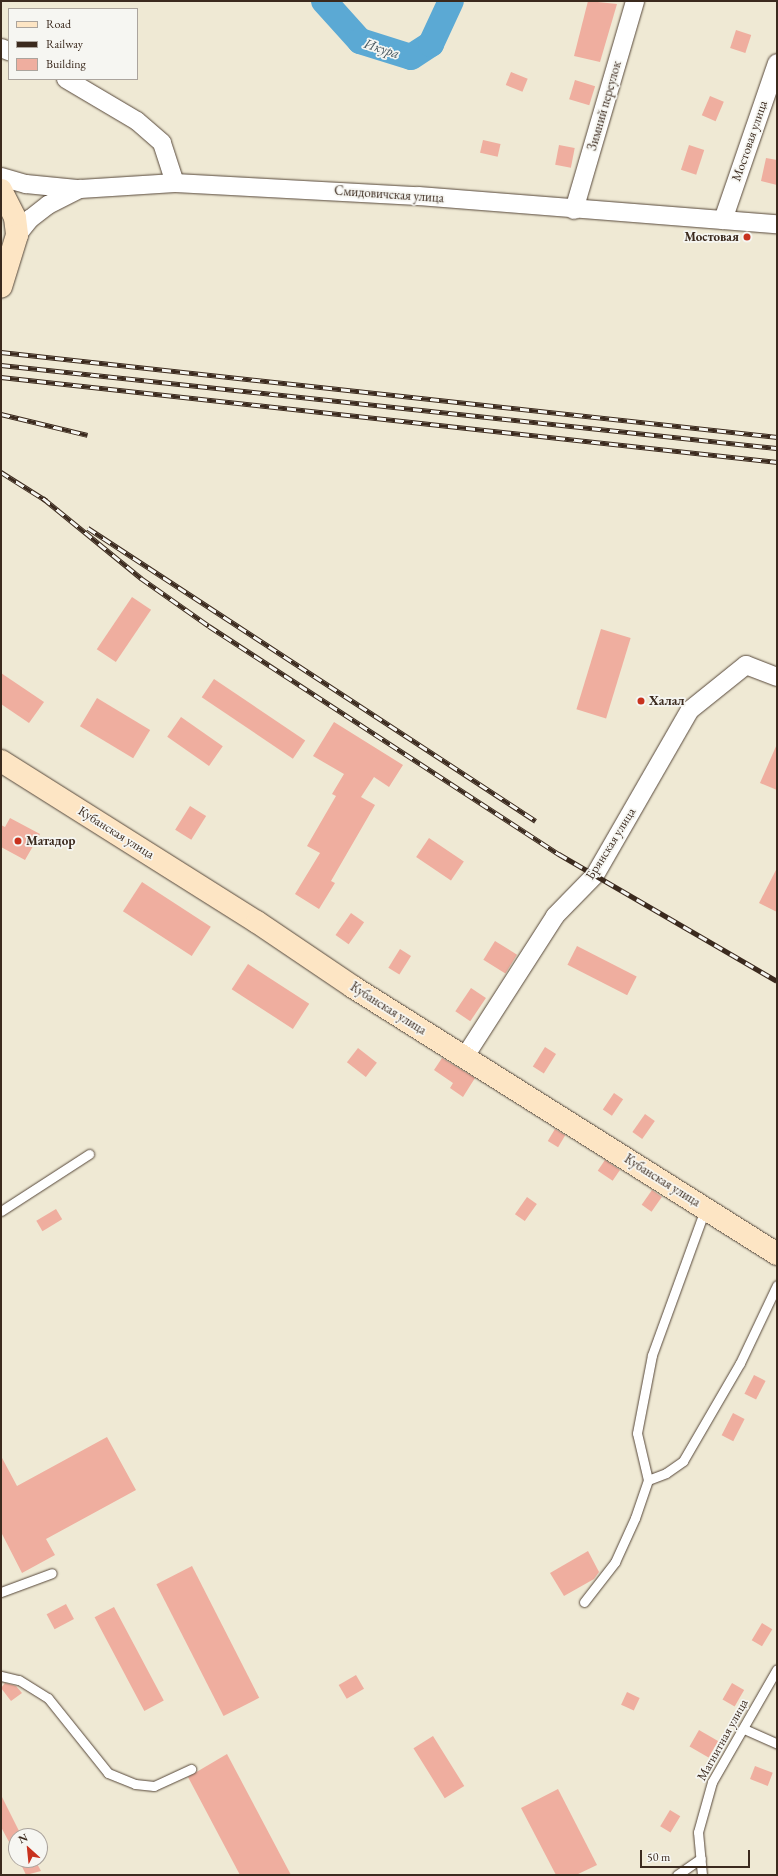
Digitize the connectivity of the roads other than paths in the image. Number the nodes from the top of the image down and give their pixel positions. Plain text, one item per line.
1 (635, 1) edge
2 (777, 62) edge
3 (68, 80) edge
4 (1, 177) edge
5 (175, 183) junction
6 (80, 189) junction
7 (1, 190) edge
8 (574, 210) junction
9 (723, 220) junction
10 (777, 224) edge
11 (17, 235) junction
12 (1, 287) edge
13 (777, 677) edge
14 (1, 761) edge
15 (464, 1058) junction
16 (89, 1154) dead end
17 (706, 1208) junction
18 (1, 1211) edge
19 (777, 1254) edge
20 (777, 1285) edge
21 (648, 1480) junction
22 (52, 1573) dead end
23 (1, 1592) edge
24 (584, 1602) dead end
25 (777, 1669) edge
26 (1, 1676) edge
27 (744, 1729) junction
28 (777, 1744) edge
29 (191, 1769) dead end
30 (701, 1858) junction
31 (677, 1875) edge
32 (702, 1875) edge

1 - 8 street, Зимний переулок
2 - 9 street, Мостовая улица
3 - 5 street
4 - 6 street
5 - 6 street, Смидовичская улица
5 - 8 street, Смидовичская улица
6 - 11 street, Смидовичская улица
7 - 11 main road
8 - 9 street, Смидовичская улица
9 - 10 street, Смидовичская улица
11 - 12 main road
13 - 15 street, Брянская улица
14 - 15 main road, Кубанская улица
15 - 17 main road, Кубанская улица
16 - 18 lane
17 - 19 main road, Кубанская улица
17 - 21 lane
20 - 21 lane
21 - 24 lane
22 - 23 lane
25 - 27 lane, Магнитная улица
26 - 29 lane
27 - 28 lane
27 - 30 lane, Магнитная улица
30 - 31 lane
30 - 32 lane, Магнитная улица

